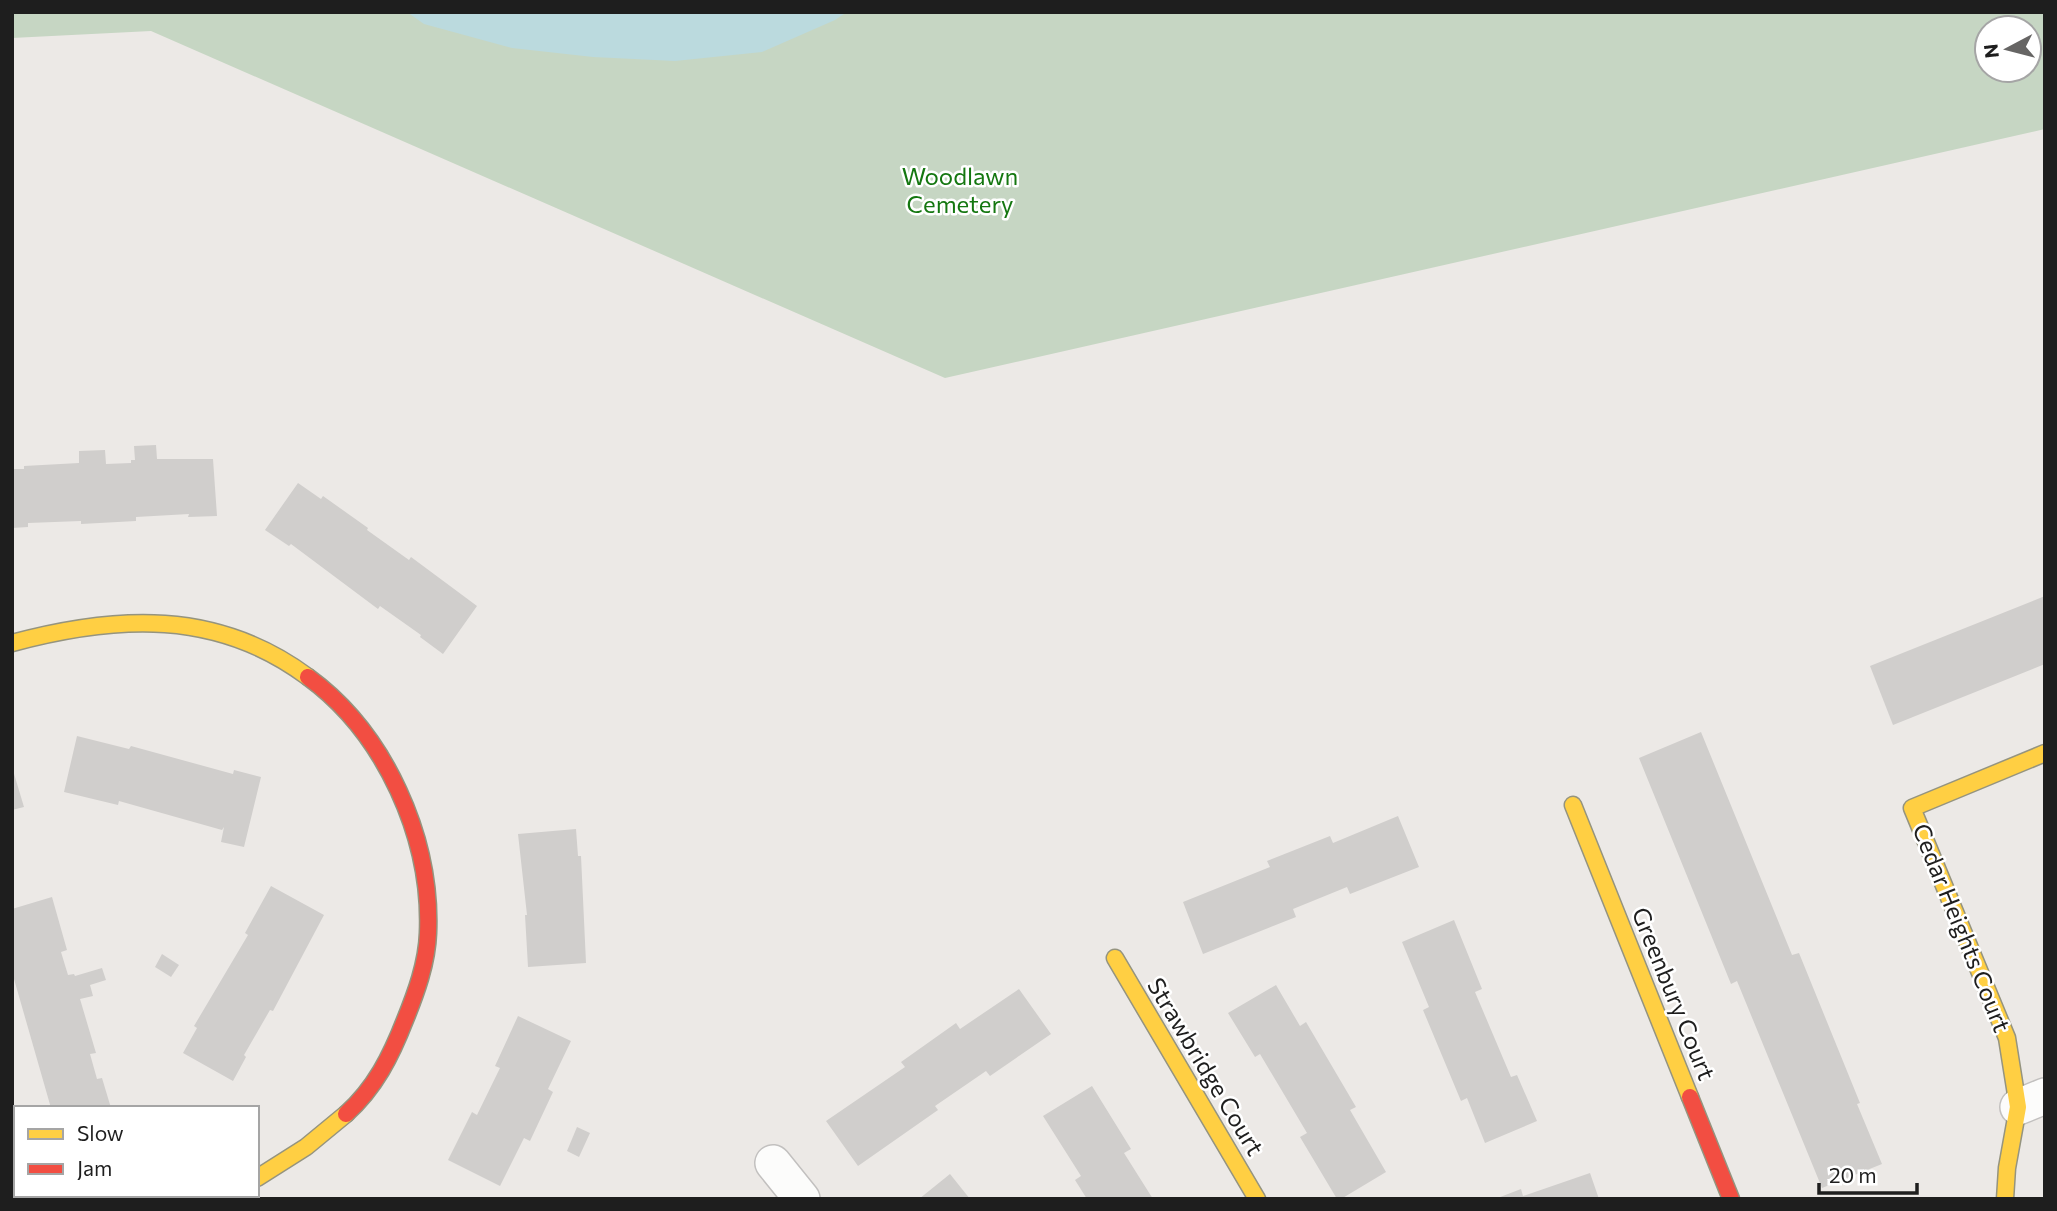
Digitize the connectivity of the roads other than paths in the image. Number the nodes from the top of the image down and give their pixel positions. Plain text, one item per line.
1 (12, 643) edge
2 (2045, 753) edge
3 (1573, 805) dead end
4 (1115, 958) dead end
5 (2031, 1101) edge
6 (772, 1163) dead end
7 (259, 1177) edge
8 (802, 1199) edge
9 (1257, 1199) edge
10 (1731, 1199) edge
11 (2005, 1199) edge

1 - 7 street
2 - 5 street, Cedar Heights Court
3 - 10 street, Greenbury Court
4 - 9 street, Strawbridge Court
5 - 11 street, Cedar Heights Court
6 - 8 street

